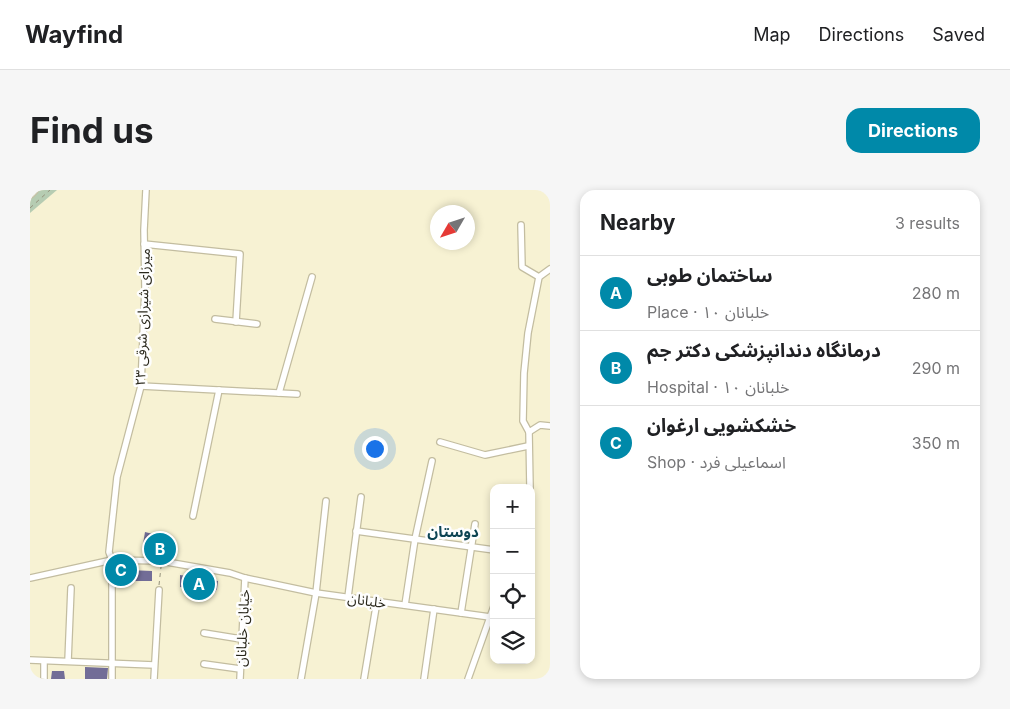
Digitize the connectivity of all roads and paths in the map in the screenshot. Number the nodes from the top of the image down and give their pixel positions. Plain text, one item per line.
1 (34, 190) edge
2 (50, 190) edge
3 (146, 190) edge
4 (30, 194) edge
5 (30, 199) edge
6 (35, 204) junction
7 (30, 208) edge
8 (521, 225) dead end
9 (144, 244) junction
10 (550, 270) edge
11 (539, 276) junction
12 (312, 278) dead end
13 (215, 319) dead end
14 (236, 322) junction
15 (257, 324) dead end
16 (141, 386) junction
17 (219, 390) junction
18 (279, 393) junction
19 (297, 394) dead end
20 (550, 426) edge
21 (528, 432) junction
22 (440, 442) dead end
23 (528, 446) junction
24 (432, 461) dead end
25 (530, 484) edge
26 (361, 497) dead end
27 (326, 500) dead end
28 (193, 516) dead end
29 (475, 524) dead end
30 (356, 531) junction
31 (414, 539) junction
32 (472, 547) junction
33 (490, 549) edge
34 (112, 560) junction
35 (161, 561) junction
36 (30, 578) edge
37 (245, 578) junction
38 (71, 588) dead end
39 (159, 590) joint
40 (316, 593) junction
41 (348, 597) junction
42 (377, 601) junction
43 (405, 605) junction
44 (434, 609) junction
45 (462, 613) junction
46 (490, 616) joint
47 (204, 633) dead end
48 (241, 639) junction
49 (30, 660) edge
50 (44, 661) junction
51 (68, 662) junction
52 (112, 663) junction
53 (204, 664) dead end
54 (154, 665) junction
55 (240, 669) junction
56 (44, 679) edge
57 (112, 679) edge
58 (154, 679) edge
59 (240, 679) edge
60 (301, 679) edge
61 (364, 679) edge
62 (424, 679) edge
63 (468, 679) edge

1 - 4 main road
2 - 6 path
3 - 9 street, ۲۳ میرزای شیرازی شرقی
5 - 6 path
6 - 7 path
8 - 11 street
9 - 14 street
9 - 16 street, ۲۳ میرزای شیرازی شرقی
10 - 11 street
11 - 21 street
12 - 18 street
13 - 14 street
14 - 15 street
16 - 17 street
16 - 34 street, ۲۳ میرزای شیرازی شرقی
17 - 18 street
17 - 28 street
18 - 19 street
20 - 21 street
21 - 23 street
22 - 23 street
23 - 25 street
24 - 31 street
26 - 30 street
27 - 40 street
29 - 32 street
30 - 31 street
30 - 41 street
31 - 32 street
31 - 43 street
32 - 33 street
32 - 45 street
34 - 35 street, خلبانان
34 - 36 street, خلبانان
34 - 52 street, ۲۳ میرزای شیرازی شرقی
35 - 37 street, خلبانان
35 - 39 path
37 - 40 street, خلبانان
37 - 48 street, خیابان خلبانان
38 - 51 street
39 - 54 street
40 - 41 street, خلبانان
40 - 60 street
41 - 42 street, خلبانان
42 - 43 street, خلبانان
42 - 61 street
43 - 44 street, خلبانان
44 - 45 street, خلبانان
44 - 62 street
45 - 46 street, خلبانان
46 - 63 street
47 - 48 street
48 - 55 street, خیابان خلبانان
49 - 50 street
50 - 51 street
50 - 56 street
51 - 52 street
52 - 54 street
52 - 57 street, ۲۳ میرزای شیرازی شرقی
53 - 55 street
54 - 58 street
55 - 59 street, خیابان خلبانان

